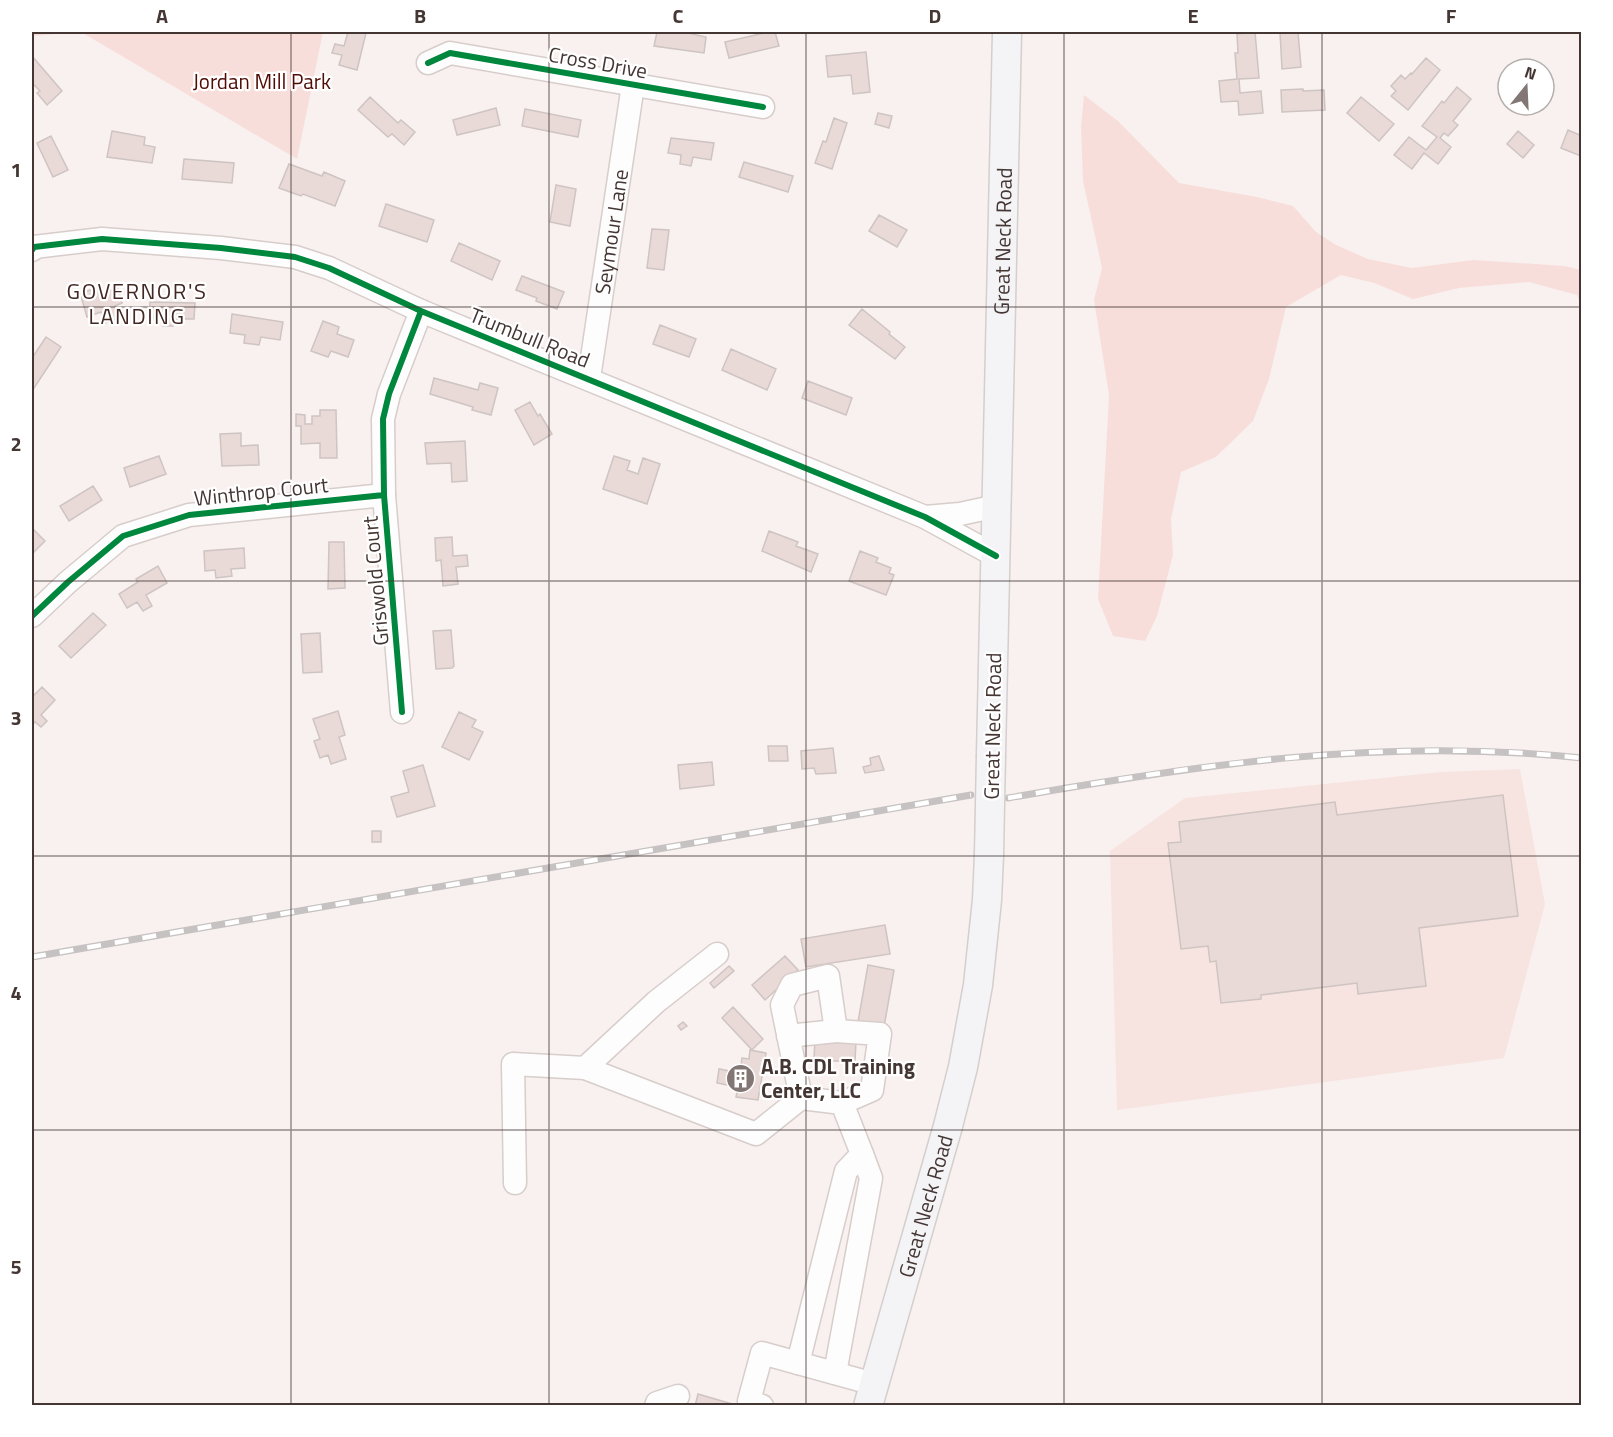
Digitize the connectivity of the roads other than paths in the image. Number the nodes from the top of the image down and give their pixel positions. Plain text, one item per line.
1 (1007, 32) edge
2 (428, 63) dead end
3 (633, 85) junction
4 (764, 107) dead end
5 (32, 246) edge
6 (421, 311) junction
7 (589, 378) junction
8 (384, 495) junction
9 (997, 506) junction
10 (925, 517) junction
11 (996, 556) junction
12 (32, 616) edge
13 (402, 712) dead end
14 (717, 954) dead end
15 (836, 1031) junction
16 (788, 1036) junction
17 (585, 1068) junction
18 (801, 1098) junction
19 (842, 1103) junction
20 (862, 1154) junction
21 (515, 1183) dead end
22 (798, 1363) junction
23 (835, 1373) junction
24 (871, 1395) edge
25 (678, 1396) dead end
26 (656, 1406) edge
27 (762, 1406) edge

1 - 9 main road, Great Neck Road
2 - 3 street, Cross Drive
3 - 4 street, Cross Drive
3 - 7 street, Seymour Lane
5 - 6 street, Trumbull Road
6 - 7 street, Trumbull Road
6 - 8 street, Griswold Court
7 - 10 street, Trumbull Road
8 - 12 street, Winthrop Court
8 - 13 street, Griswold Court
9 - 10 street, Trumbull Road
9 - 11 main road, Great Neck Road
10 - 11 street, Trumbull Road
11 - 24 main road, Great Neck Road, bridge
14 - 17 street
15 - 16 street
15 - 16 street
15 - 19 street
16 - 18 street
17 - 18 street
17 - 21 street
18 - 19 street
19 - 20 street
20 - 22 street
20 - 23 street
22 - 23 street
22 - 27 street
23 - 24 street
25 - 26 street

